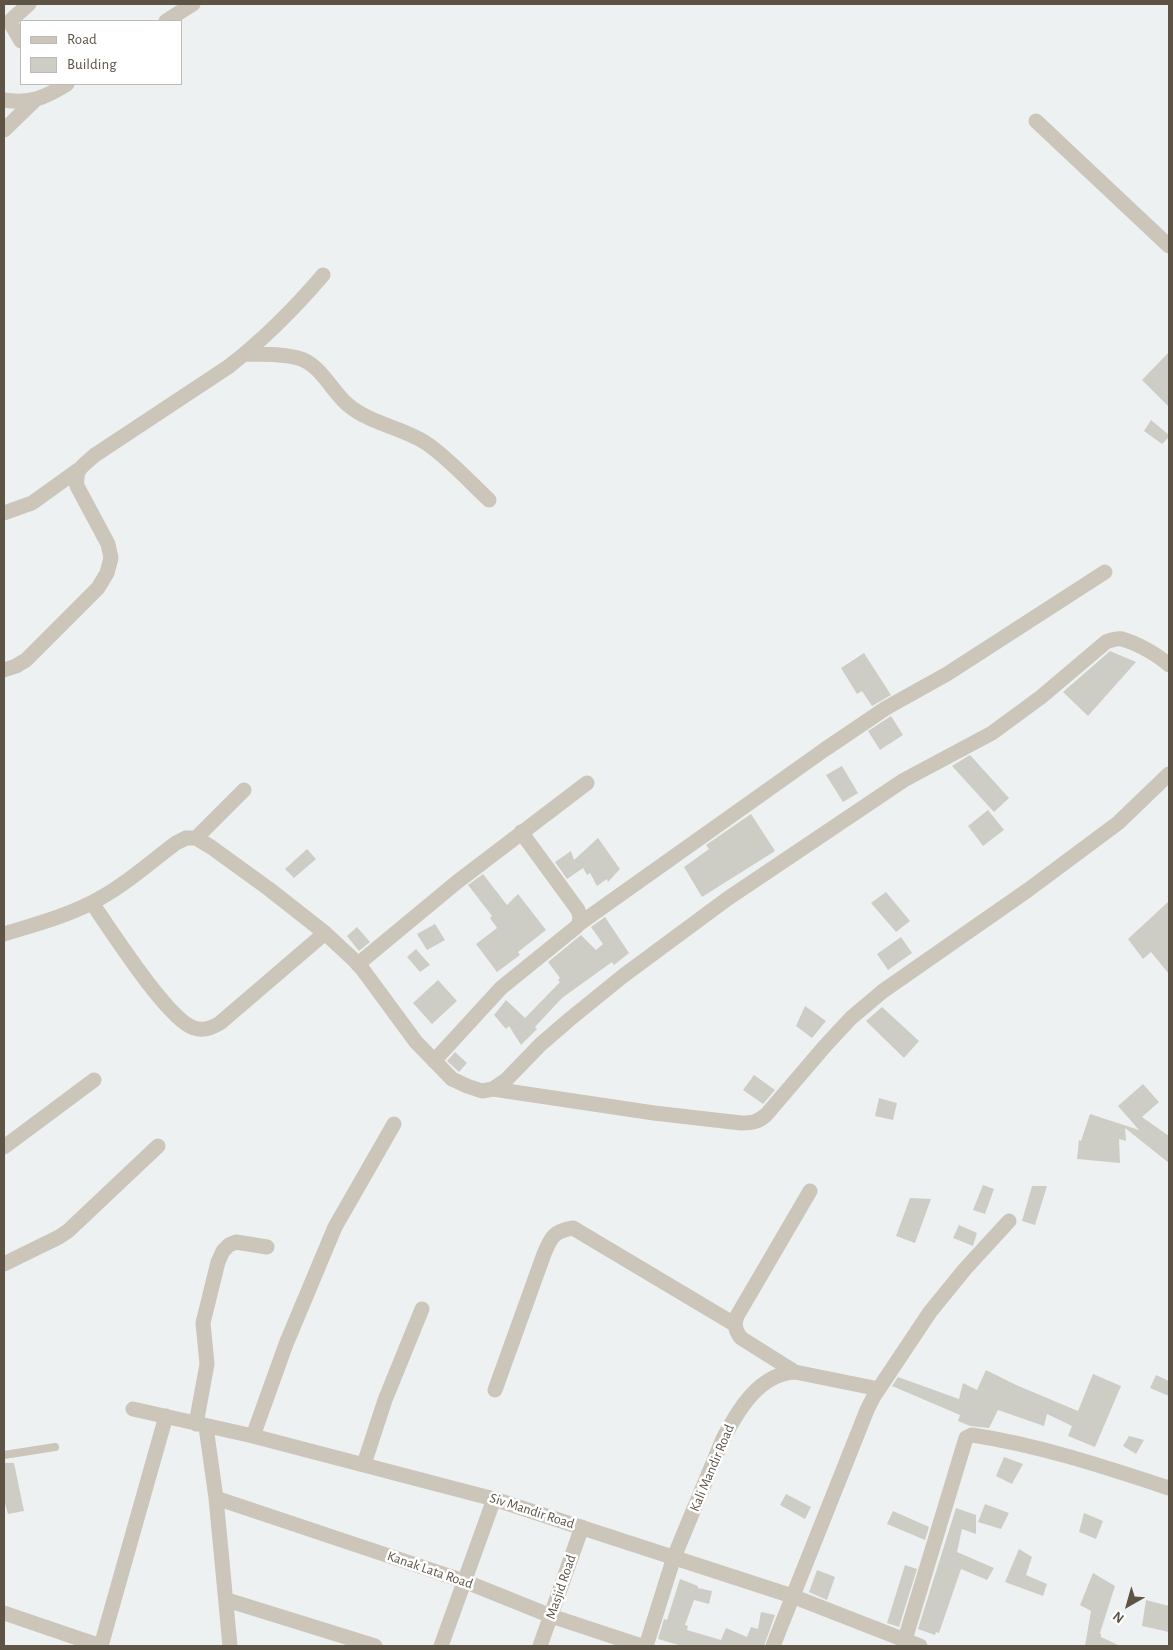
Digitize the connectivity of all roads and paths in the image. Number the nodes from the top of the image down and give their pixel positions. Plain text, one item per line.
1 (29, 4) edge
2 (193, 4) edge
3 (168, 20) edge
4 (7, 21) edge
5 (20, 39) edge
6 (56, 86) edge
7 (4, 100) edge
8 (34, 101) junction
9 (1036, 121) dead end
10 (4, 130) edge
11 (1169, 246) edge
12 (323, 275) dead end
13 (244, 354) junction
14 (78, 470) junction
15 (489, 500) dead end
16 (4, 513) edge
17 (1105, 572) dead end
18 (1169, 665) edge
19 (4, 670) edge
20 (1169, 774) edge
21 (587, 783) dead end
22 (244, 790) dead end
23 (521, 832) junction
24 (196, 838) junction
25 (92, 903) junction
26 (579, 924) junction
27 (325, 933) junction
28 (4, 934) edge
29 (358, 964) junction
30 (434, 1061) junction
31 (94, 1080) dead end
32 (493, 1089) junction
33 (394, 1124) dead end
34 (158, 1146) dead end
35 (4, 1147) edge
36 (810, 1191) dead end
37 (1009, 1221) dead end
38 (267, 1246) dead end
39 (4, 1264) edge
40 (422, 1309) dead end
41 (734, 1324) junction
42 (795, 1372) junction
43 (879, 1389) junction
44 (495, 1390) dead end
45 (133, 1409) dead end
46 (166, 1416) junction
47 (201, 1426) junction
48 (253, 1436) junction
49 (54, 1447) dead end
50 (4, 1455) edge
51 (364, 1464) junction
52 (1169, 1488) edge
53 (216, 1498) junction
54 (494, 1499) junction
55 (582, 1527) junction
56 (674, 1557) junction
57 (464, 1581) junction
58 (792, 1596) junction
59 (227, 1600) junction
60 (4, 1613) edge
61 (551, 1616) junction
62 (904, 1644) edge
63 (101, 1646) edge
64 (230, 1646) edge
65 (375, 1646) edge
66 (441, 1646) edge
67 (540, 1646) edge
68 (644, 1646) edge
69 (773, 1646) edge
70 (920, 1646) edge

1 - 4 street
2 - 3 street
4 - 5 street
6 - 8 street
7 - 8 street
8 - 10 street
9 - 11 street
12 - 13 street
13 - 14 street
13 - 15 street
14 - 16 street
14 - 19 street
17 - 26 street
18 - 32 street
20 - 32 street
21 - 23 street
22 - 24 street
23 - 26 street
23 - 29 street
24 - 25 street
24 - 27 street
25 - 27 street
25 - 28 street
26 - 30 street
27 - 29 street
29 - 30 street
30 - 32 street
31 - 35 street
33 - 48 street
34 - 39 street
36 - 41 street
37 - 43 street
38 - 47 street
40 - 51 street
41 - 42 street
41 - 44 street
42 - 43 street, Kali Mandir Road
42 - 56 street, Kali Mandir Road
43 - 58 street
45 - 46 street, Siv Mandir Road
46 - 47 street, Siv Mandir Road
46 - 63 street
47 - 48 street, Siv Mandir Road
47 - 53 street
48 - 51 street, Siv Mandir Road
49 - 50 lane
51 - 54 street, Siv Mandir Road
52 - 62 street
53 - 57 street, Kanak Lata Road
53 - 59 street
54 - 55 street, Siv Mandir Road
54 - 57 street
55 - 56 street, Siv Mandir Road
55 - 61 street, Masjid Road
56 - 58 street, Siv Mandir Road
56 - 68 street, Kali Mandir Road
57 - 61 street, Kanak Lata Road
57 - 66 street
58 - 62 street, Siv Mandir Road
58 - 69 street
59 - 64 street
59 - 65 street
60 - 63 street
61 - 67 street, Masjid Road
61 - 68 street, Kanak Lata Road
62 - 70 street, Siv Mandir Road

